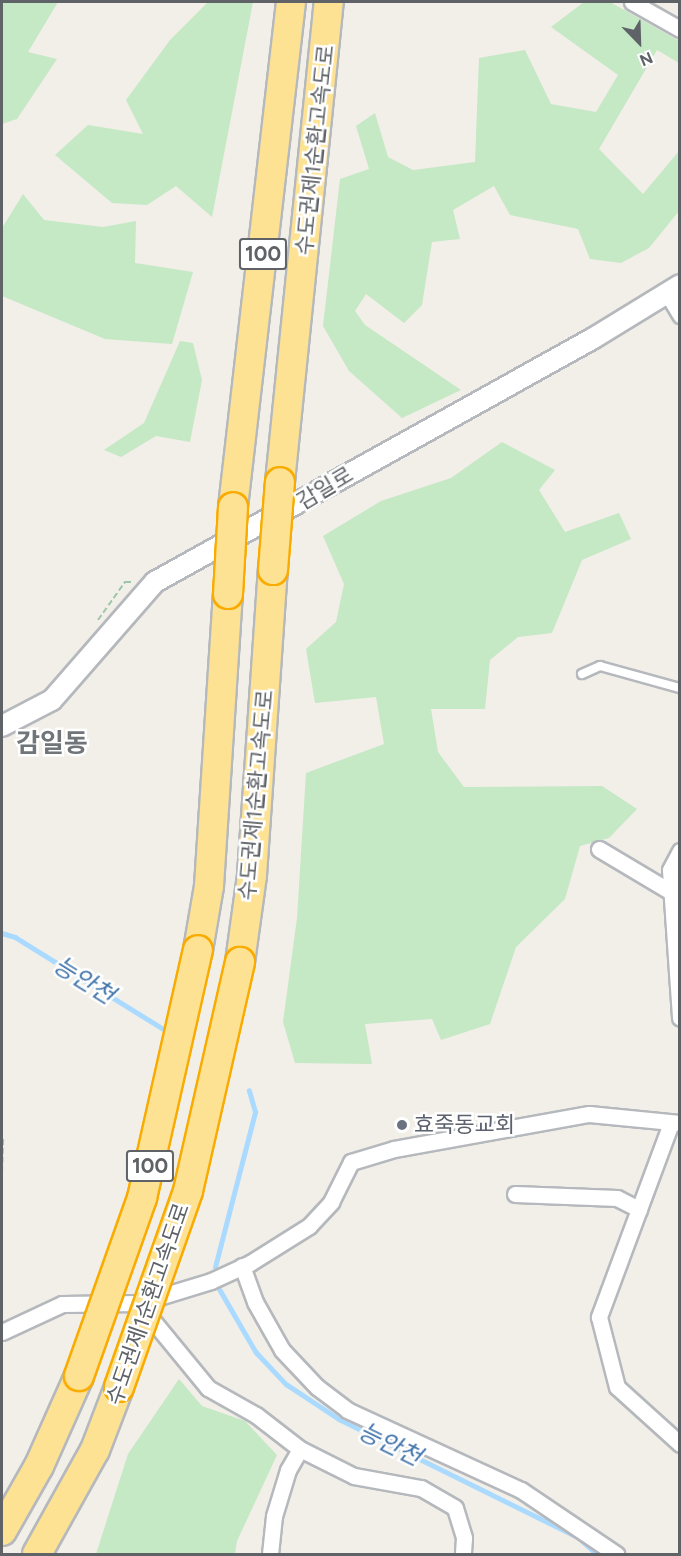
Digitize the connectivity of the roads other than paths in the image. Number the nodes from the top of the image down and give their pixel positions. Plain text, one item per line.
1 (291, 2) edge
2 (329, 2) edge
3 (632, 2) edge
4 (680, 29) edge
5 (673, 289) edge
6 (680, 315) edge
7 (582, 674) dead end
8 (680, 688) edge
9 (2, 726) edge
10 (599, 849) dead end
11 (680, 851) edge
12 (671, 892) junction
13 (680, 1018) edge
14 (675, 1123) edge
15 (515, 1194) dead end
16 (639, 1209) junction
17 (242, 1266) junction
18 (139, 1303) junction
19 (2, 1332) edge
20 (680, 1444) edge
21 (300, 1449) junction
22 (95, 1450) junction
23 (2, 1531) edge
24 (37, 1554) edge
25 (59, 1554) edge
26 (270, 1554) edge
27 (463, 1554) edge
28 (616, 1554) edge

1 - 23 highway, 수도권제1순환고속도로 / 100, bridge
2 - 22 highway, 수도권제1순환고속도로 / 100, bridge
3 - 4 street
5 - 6 street
5 - 9 street, 감일로
7 - 8 lane
10 - 12 street
11 - 12 street
12 - 13 street
14 - 16 street
14 - 17 street
15 - 16 street
16 - 20 street
17 - 18 street
17 - 28 street
18 - 19 street
18 - 21 street
21 - 26 street
21 - 27 street
22 - 24 highway, 수도권제1순환고속도로 / 100
22 - 25 highway

